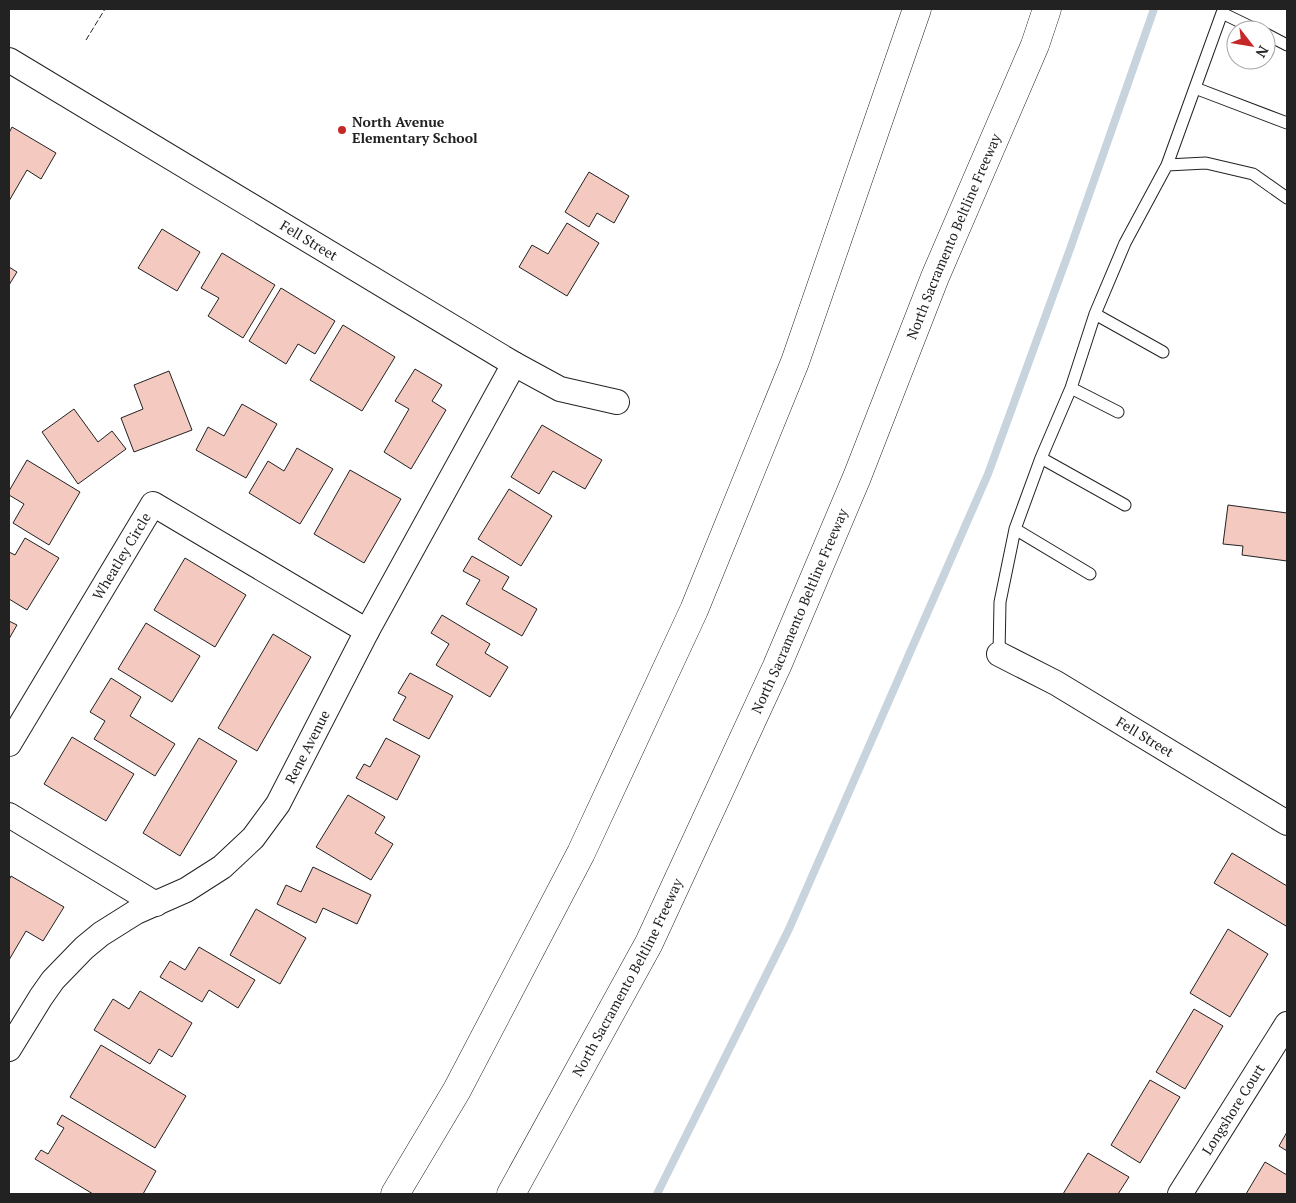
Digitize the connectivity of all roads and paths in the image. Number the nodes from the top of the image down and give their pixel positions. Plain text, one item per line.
1 (917, 9) edge
2 (1047, 9) edge
3 (1236, 20) edge
4 (9, 60) edge
5 (1195, 88) junction
6 (1287, 122) edge
7 (1167, 165) junction
8 (1287, 198) edge
9 (1095, 314) junction
10 (1163, 352) dead end
11 (514, 364) junction
12 (1071, 388) junction
13 (617, 402) dead end
14 (1118, 412) dead end
15 (1041, 458) junction
16 (1126, 506) dead end
17 (1015, 529) junction
18 (1090, 574) dead end
19 (367, 631) junction
20 (999, 654) joint
21 (9, 744) edge
22 (9, 815) edge
23 (1287, 823) edge
24 (156, 904) junction
25 (1287, 1024) edge
26 (9, 1049) edge
27 (457, 1090) junction
28 (375, 1194) edge
29 (395, 1194) edge
30 (511, 1194) edge
31 (1180, 1194) edge

1 - 27 highway
2 - 30 highway, North Sacramento Beltline Freeway
3 - 5 lane
4 - 11 street, Fell Street
5 - 6 lane
5 - 7 lane
7 - 8 lane
7 - 9 lane
9 - 10 lane
9 - 12 lane
11 - 13 street, Fell Street
11 - 19 street, Rene Avenue
12 - 14 lane
12 - 15 lane
15 - 16 lane
15 - 17 lane
17 - 18 lane
17 - 20 lane
19 - 21 street, Wheatley Circle
19 - 24 street, Rene Avenue
20 - 23 street, Fell Street
22 - 24 street
24 - 26 street, Rene Avenue
25 - 31 street, Longshore Court
27 - 28 highway
27 - 29 highway

